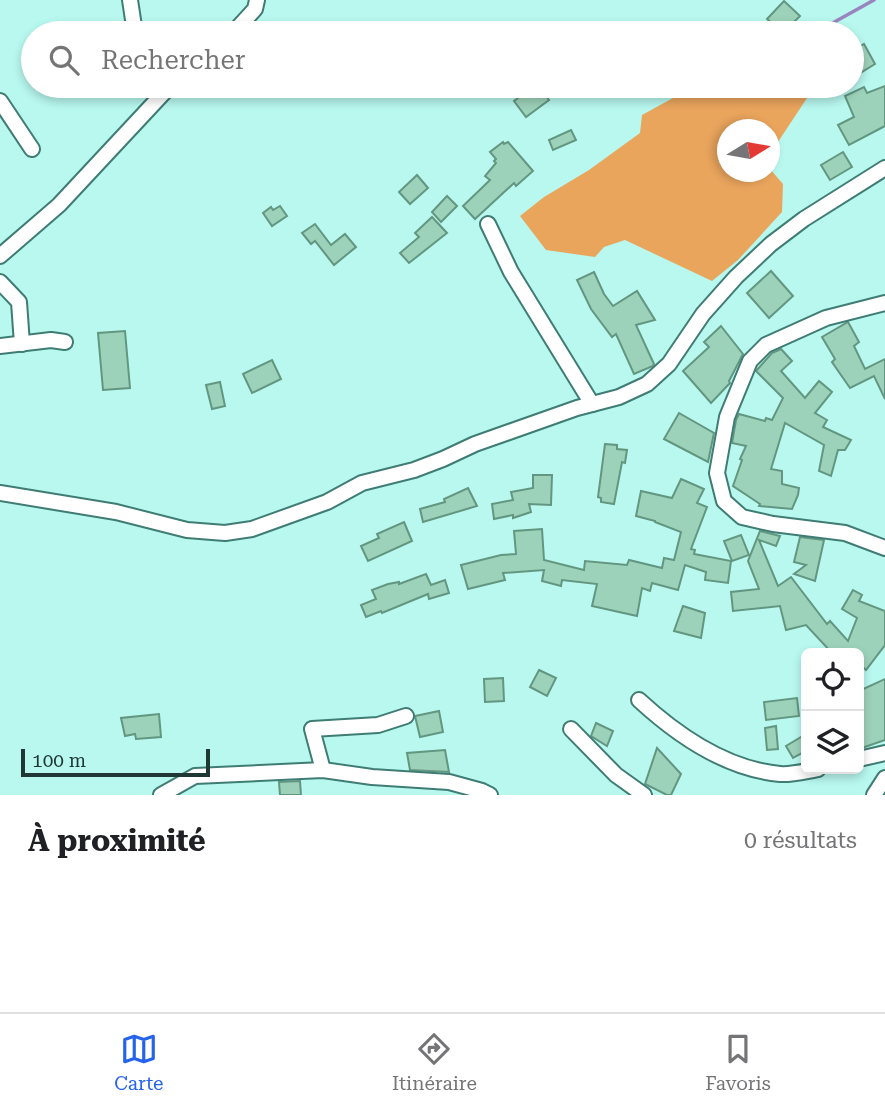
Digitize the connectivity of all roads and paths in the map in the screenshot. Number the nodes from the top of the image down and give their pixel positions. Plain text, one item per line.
1 (130, 0) edge
2 (257, 0) edge
3 (133, 21) edge
4 (244, 21) edge
5 (159, 98) edge
6 (0, 101) edge
7 (32, 149) dead end
8 (885, 168) edge
9 (488, 224) dead end
10 (0, 256) edge
11 (0, 282) edge
12 (885, 303) edge
13 (65, 342) dead end
14 (22, 344) junction
15 (0, 346) edge
16 (592, 404) junction
17 (0, 493) edge
18 (885, 548) edge
19 (639, 701) dead end
20 (406, 716) dead end
21 (571, 729) dead end
22 (885, 753) edge
23 (864, 758) edge
24 (323, 770) junction
25 (801, 772) edge
26 (885, 778) edge
27 (161, 795) edge
28 (490, 795) edge
29 (644, 795) edge
30 (874, 795) edge

1 - 3 street
2 - 4 street
5 - 10 street
6 - 7 street
8 - 16 street
9 - 16 street
11 - 14 street
12 - 18 street
13 - 14 street
14 - 15 street
16 - 17 street
19 - 25 street
20 - 24 street
21 - 29 street
22 - 23 street
24 - 27 street
24 - 28 street
26 - 30 street

